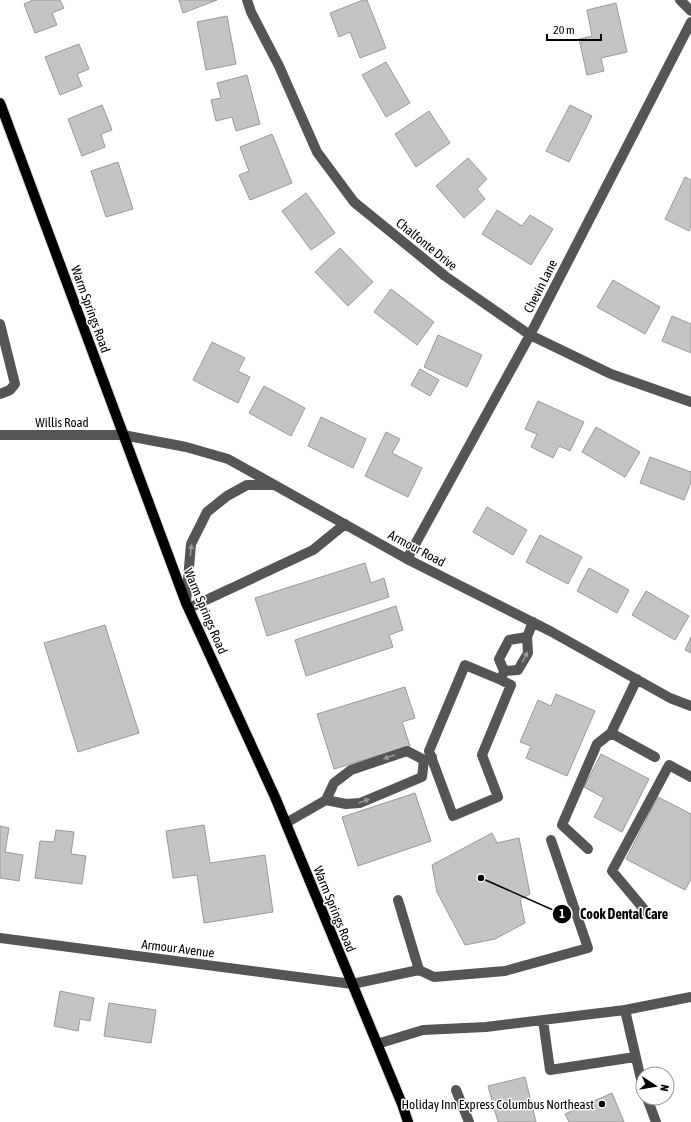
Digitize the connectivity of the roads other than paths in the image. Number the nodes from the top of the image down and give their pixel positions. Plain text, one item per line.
1 (247, 0) edge
2 (680, 0) edge
3 (691, 11) edge
4 (691, 22) edge
5 (0, 102) edge
6 (5, 127) edge
7 (0, 324) edge
8 (530, 334) junction
9 (3, 349) edge
10 (0, 394) edge
11 (691, 402) edge
12 (0, 435) edge
13 (124, 435) junction
14 (274, 485) junction
15 (344, 524) junction
16 (407, 559) junction
17 (188, 605) junction
18 (533, 622) junction
19 (527, 637) junction
20 (502, 676) junction
21 (636, 679) junction
22 (691, 706) edge
23 (611, 733) junction
24 (655, 757) dead end
25 (428, 758) junction
26 (691, 777) edge
27 (326, 800) junction
28 (286, 823) junction
29 (551, 840) dead end
30 (588, 849) dead end
31 (398, 900) dead end
32 (648, 914) dead end
33 (0, 938) edge
34 (418, 970) junction
35 (352, 984) junction
36 (691, 997) edge
37 (625, 1010) junction
38 (543, 1020) junction
39 (377, 1044) junction
40 (635, 1057) junction
41 (637, 1066) edge
42 (456, 1090) dead end
43 (650, 1106) edge
44 (408, 1122) edge
45 (469, 1122) edge
46 (656, 1122) edge

1 - 8 street, Chalfonte Drive
2 - 3 street
4 - 8 street, Chevin Lane
5 - 6 main road, Warm Springs Road
6 - 13 main road, Warm Springs Road
7 - 9 street
8 - 11 street, Chalfonte Drive
8 - 16 street, Chevin Lane
9 - 10 street
12 - 13 street, Willis Road
13 - 14 street, Armour Road
13 - 17 main road, Warm Springs Road
14 - 15 street, Armour Road
17 -> 14 street
15 - 16 street, Armour Road
15 - 17 street
16 - 18 street, Armour Road
17 - 28 main road, Warm Springs Road
18 - 19 street
18 - 21 street, Armour Road
20 -> 19 street
19 - 20 street
20 - 25 street
20 - 25 street
21 - 22 street, Armour Road
21 - 23 street
23 - 24 street
23 - 30 street
27 -> 25 street
25 -> 27 street
26 - 32 street
27 - 28 street
28 - 35 main road, Warm Springs Road
29 - 34 street
31 - 34 street
33 - 35 street, Armour Avenue
34 - 35 street, Armour Avenue
35 - 39 main road, Warm Springs Road
36 - 37 street
37 - 38 street
37 - 40 street
38 - 39 street
38 - 40 street
39 - 44 main road, Warm Springs Road
40 - 41 street
42 - 45 street
43 - 46 street

